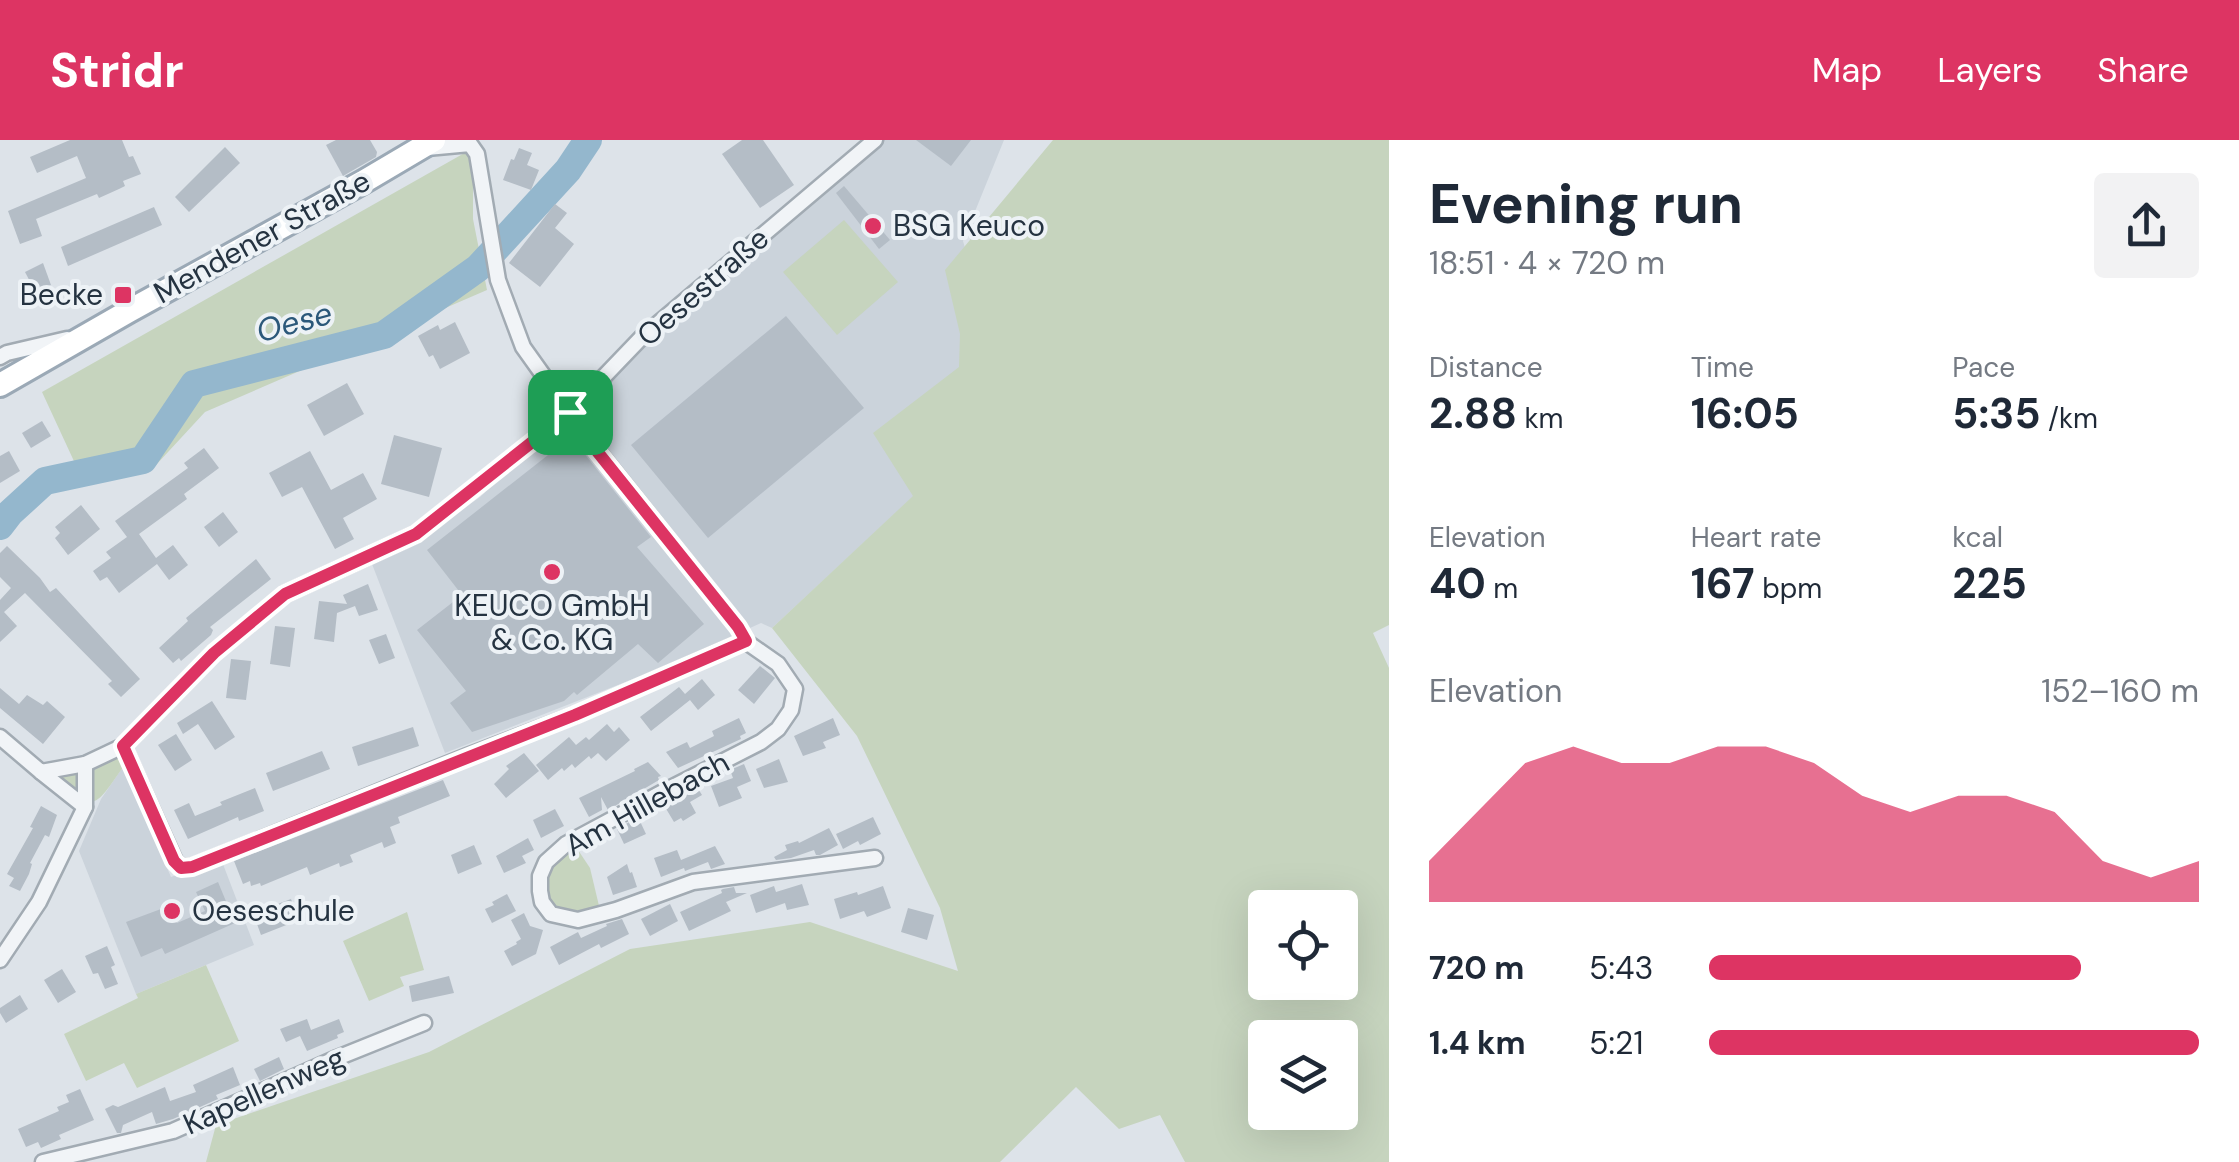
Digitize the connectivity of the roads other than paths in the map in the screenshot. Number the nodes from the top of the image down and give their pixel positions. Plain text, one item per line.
1 (875, 140) edge
2 (427, 144) edge
3 (90, 334) junction
4 (0, 357) edge
5 (0, 385) edge
6 (570, 412) junction
7 (746, 641) junction
8 (0, 738) edge
9 (123, 746) junction
10 (85, 764) junction
11 (41, 772) junction
12 (86, 807) junction
13 (875, 858) dead end
14 (0, 960) edge
15 (424, 1023) dead end
16 (42, 1162) edge

1 - 6 street, Oesestraße
2 - 3 main road, Mendener Straße
2 - 6 street
3 - 4 street, Mendener Straße
3 - 5 main road, Mendener Straße
6 - 7 street
6 - 9 street, Oesestraße
7 - 9 street
7 - 13 street, Am Hillebach
8 - 11 street
9 - 10 street, Oesestraße
10 - 11 street, Oesestraße
10 - 12 street
11 - 12 street
12 - 14 street
15 - 16 street, Kapellenweg

